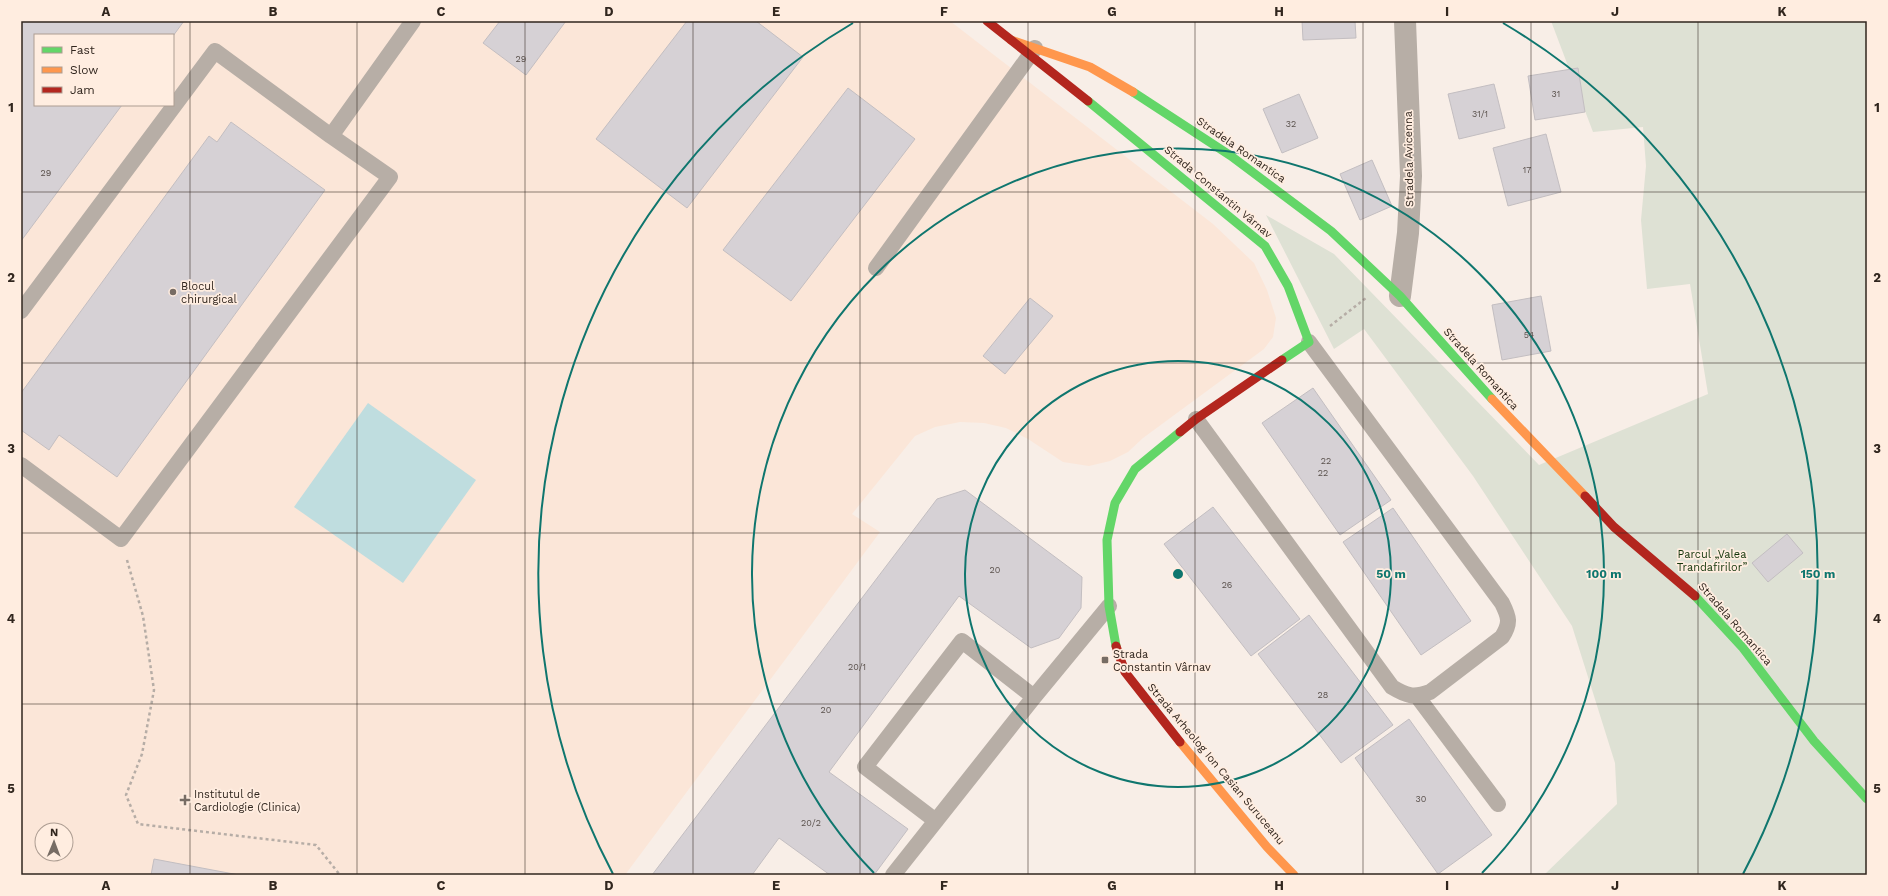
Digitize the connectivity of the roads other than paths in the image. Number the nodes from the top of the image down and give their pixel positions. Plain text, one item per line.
1 (414, 21) edge
2 (987, 21) edge
3 (1405, 21) edge
4 (1032, 50) junction
5 (174, 106) edge
6 (174, 106) edge
7 (330, 136) junction
8 (876, 268) dead end
9 (1394, 289) junction
10 (21, 311) edge
11 (1309, 342) junction
12 (1196, 419) junction
13 (21, 465) edge
14 (1109, 606) junction
15 (1417, 696) junction
16 (1034, 697) junction
17 (1867, 799) edge
18 (1498, 804) dead end
19 (936, 821) junction
20 (893, 875) edge
21 (1294, 875) edge

1 - 7 lane
2 - 4 street, Stradela Romantica
3 - 9 street, Stradela Avicenna
4 - 8 lane
4 - 9 street, Stradela Romantica
4 - 11 street, Strada Constantin Vârnav
5 - 10 lane
6 - 7 lane
7 - 13 lane
9 - 17 street, Stradela Romantica
11 - 12 street
11 - 15 lane
12 - 14 street
12 - 15 lane
14 - 16 lane
14 - 21 street, Strada Arheolog Ion Casian Suruceanu
15 - 18 lane
16 - 19 lane
16 - 19 lane
19 - 20 lane

